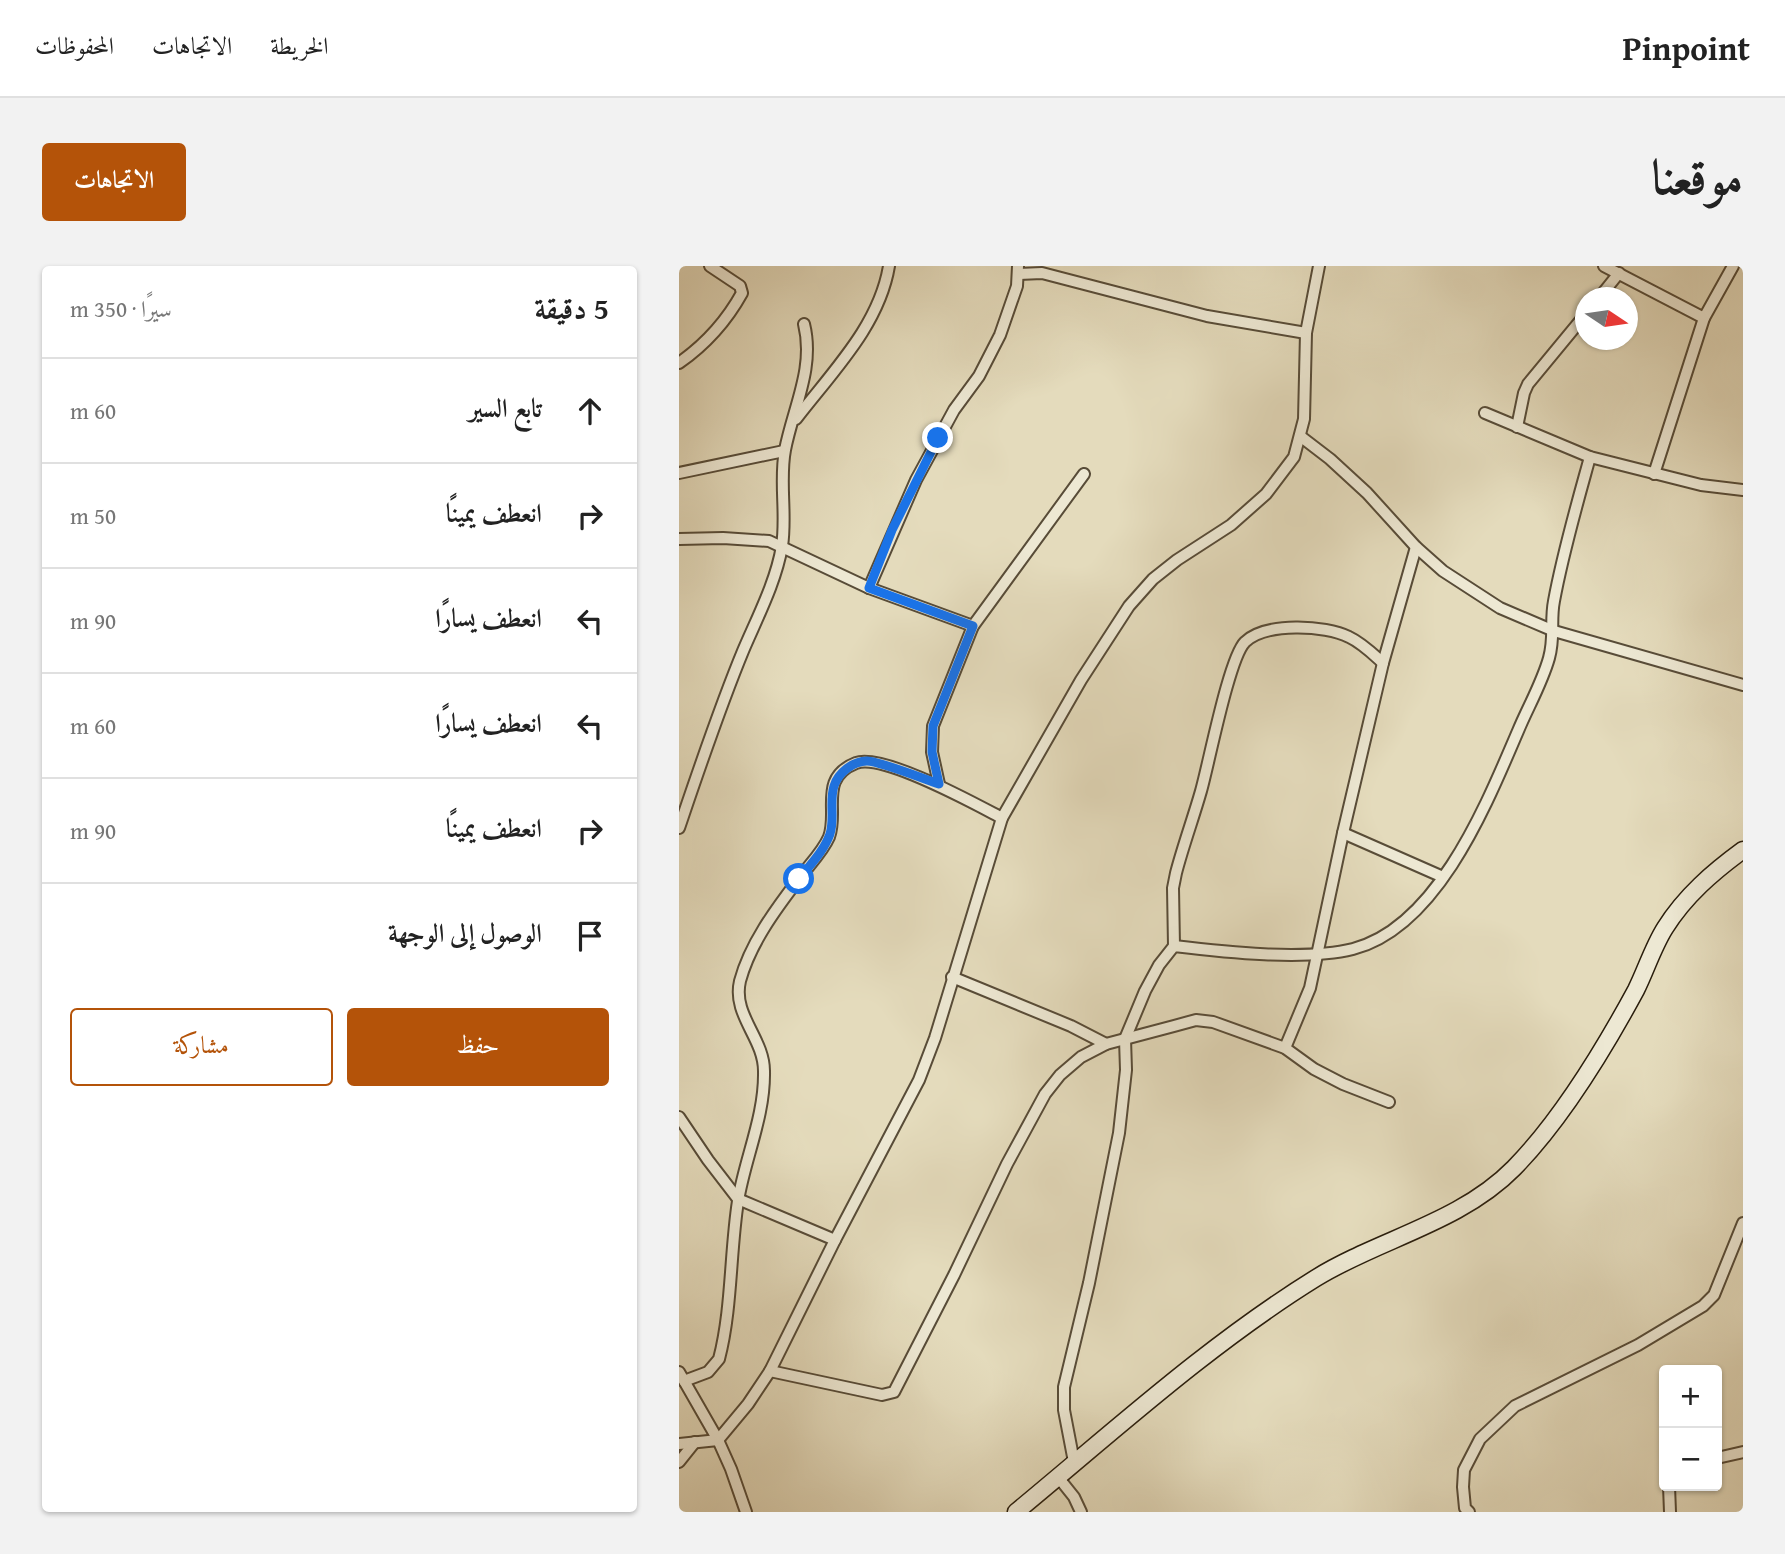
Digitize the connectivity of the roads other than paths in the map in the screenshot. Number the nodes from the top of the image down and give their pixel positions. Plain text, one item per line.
1 (709, 266) edge
2 (888, 266) edge
3 (1319, 266) edge
4 (1605, 266) edge
5 (1733, 266) edge
6 (1019, 270) edge
7 (1619, 273) junction
8 (1608, 287) edge
9 (1704, 318) junction
10 (804, 324) dead end
11 (1575, 327) edge
12 (1306, 333) junction
13 (679, 363) edge
14 (1485, 413) dead end
15 (793, 424) junction
16 (1517, 427) junction
17 (1300, 436) junction
18 (784, 451) junction
19 (1590, 457) junction
20 (679, 473) edge
21 (1084, 474) dead end
22 (1654, 474) junction
23 (1743, 490) edge
24 (679, 539) edge
25 (782, 546) junction
26 (1416, 547) junction
27 (869, 588) junction
28 (973, 626) junction
29 (1554, 631) junction
30 (1384, 663) junction
31 (1743, 685) edge
32 (939, 784) junction
33 (679, 789) edge
34 (691, 793) junction
35 (1002, 818) junction
36 (679, 828) edge
37 (1343, 833) junction
38 (1743, 850) edge
39 (1443, 877) junction
40 (1174, 946) junction
41 (1315, 954) junction
42 (952, 977) junction
43 (1125, 1039) junction
44 (1106, 1044) junction
45 (1285, 1048) junction
46 (1389, 1102) dead end
47 (679, 1117) edge
48 (739, 1199) junction
49 (1743, 1223) edge
50 (835, 1240) junction
51 (1731, 1251) junction
52 (1743, 1255) edge
53 (770, 1371) junction
54 (681, 1377) edge
55 (718, 1440) junction
56 (695, 1442) junction
57 (679, 1444) edge
58 (1743, 1452) edge
59 (1722, 1457) edge
60 (679, 1462) edge
61 (1074, 1462) junction
62 (1058, 1477) junction
63 (1668, 1491) edge
64 (746, 1512) edge
65 (1016, 1512) edge
66 (1081, 1512) edge
67 (1469, 1512) edge
68 (1670, 1512) edge

1 - 13 street
2 - 15 street
3 - 12 street
4 - 7 street
5 - 9 street
6 - 12 street
6 - 27 street
7 - 8 street
7 - 9 street
9 - 22 street
10 - 15 street
11 - 16 street
12 - 17 street
14 - 16 street
15 - 18 street
16 - 19 street
17 - 26 street
17 - 35 street
18 - 20 street
18 - 25 street
19 - 22 street
19 - 29 street
21 - 28 street
22 - 23 street
24 - 25 street
25 - 27 street
25 - 34 street
26 - 29 street
26 - 30 street
27 - 28 street
28 - 32 street
29 - 31 street
29 - 39 street
30 - 37 street
30 - 40 street
32 - 35 street
32 - 48 street
33 - 34 street
34 - 36 street
35 - 42 street
37 - 39 street
37 - 41 street
38 - 61 street
39 - 41 street
40 - 41 street
40 - 43 street
41 - 45 street
42 - 44 street
42 - 50 street
43 - 44 street
43 - 45 street
43 - 61 street
44 - 53 street
45 - 46 street
47 - 48 street
48 - 50 street
48 - 54 street
49 - 51 street
50 - 53 street
51 - 52 street
51 - 67 street
53 - 55 street
54 - 55 street
55 - 56 street
55 - 64 street
56 - 57 street
56 - 60 street
58 - 59 street
61 - 62 street
62 - 65 street
62 - 66 street
63 - 68 street

